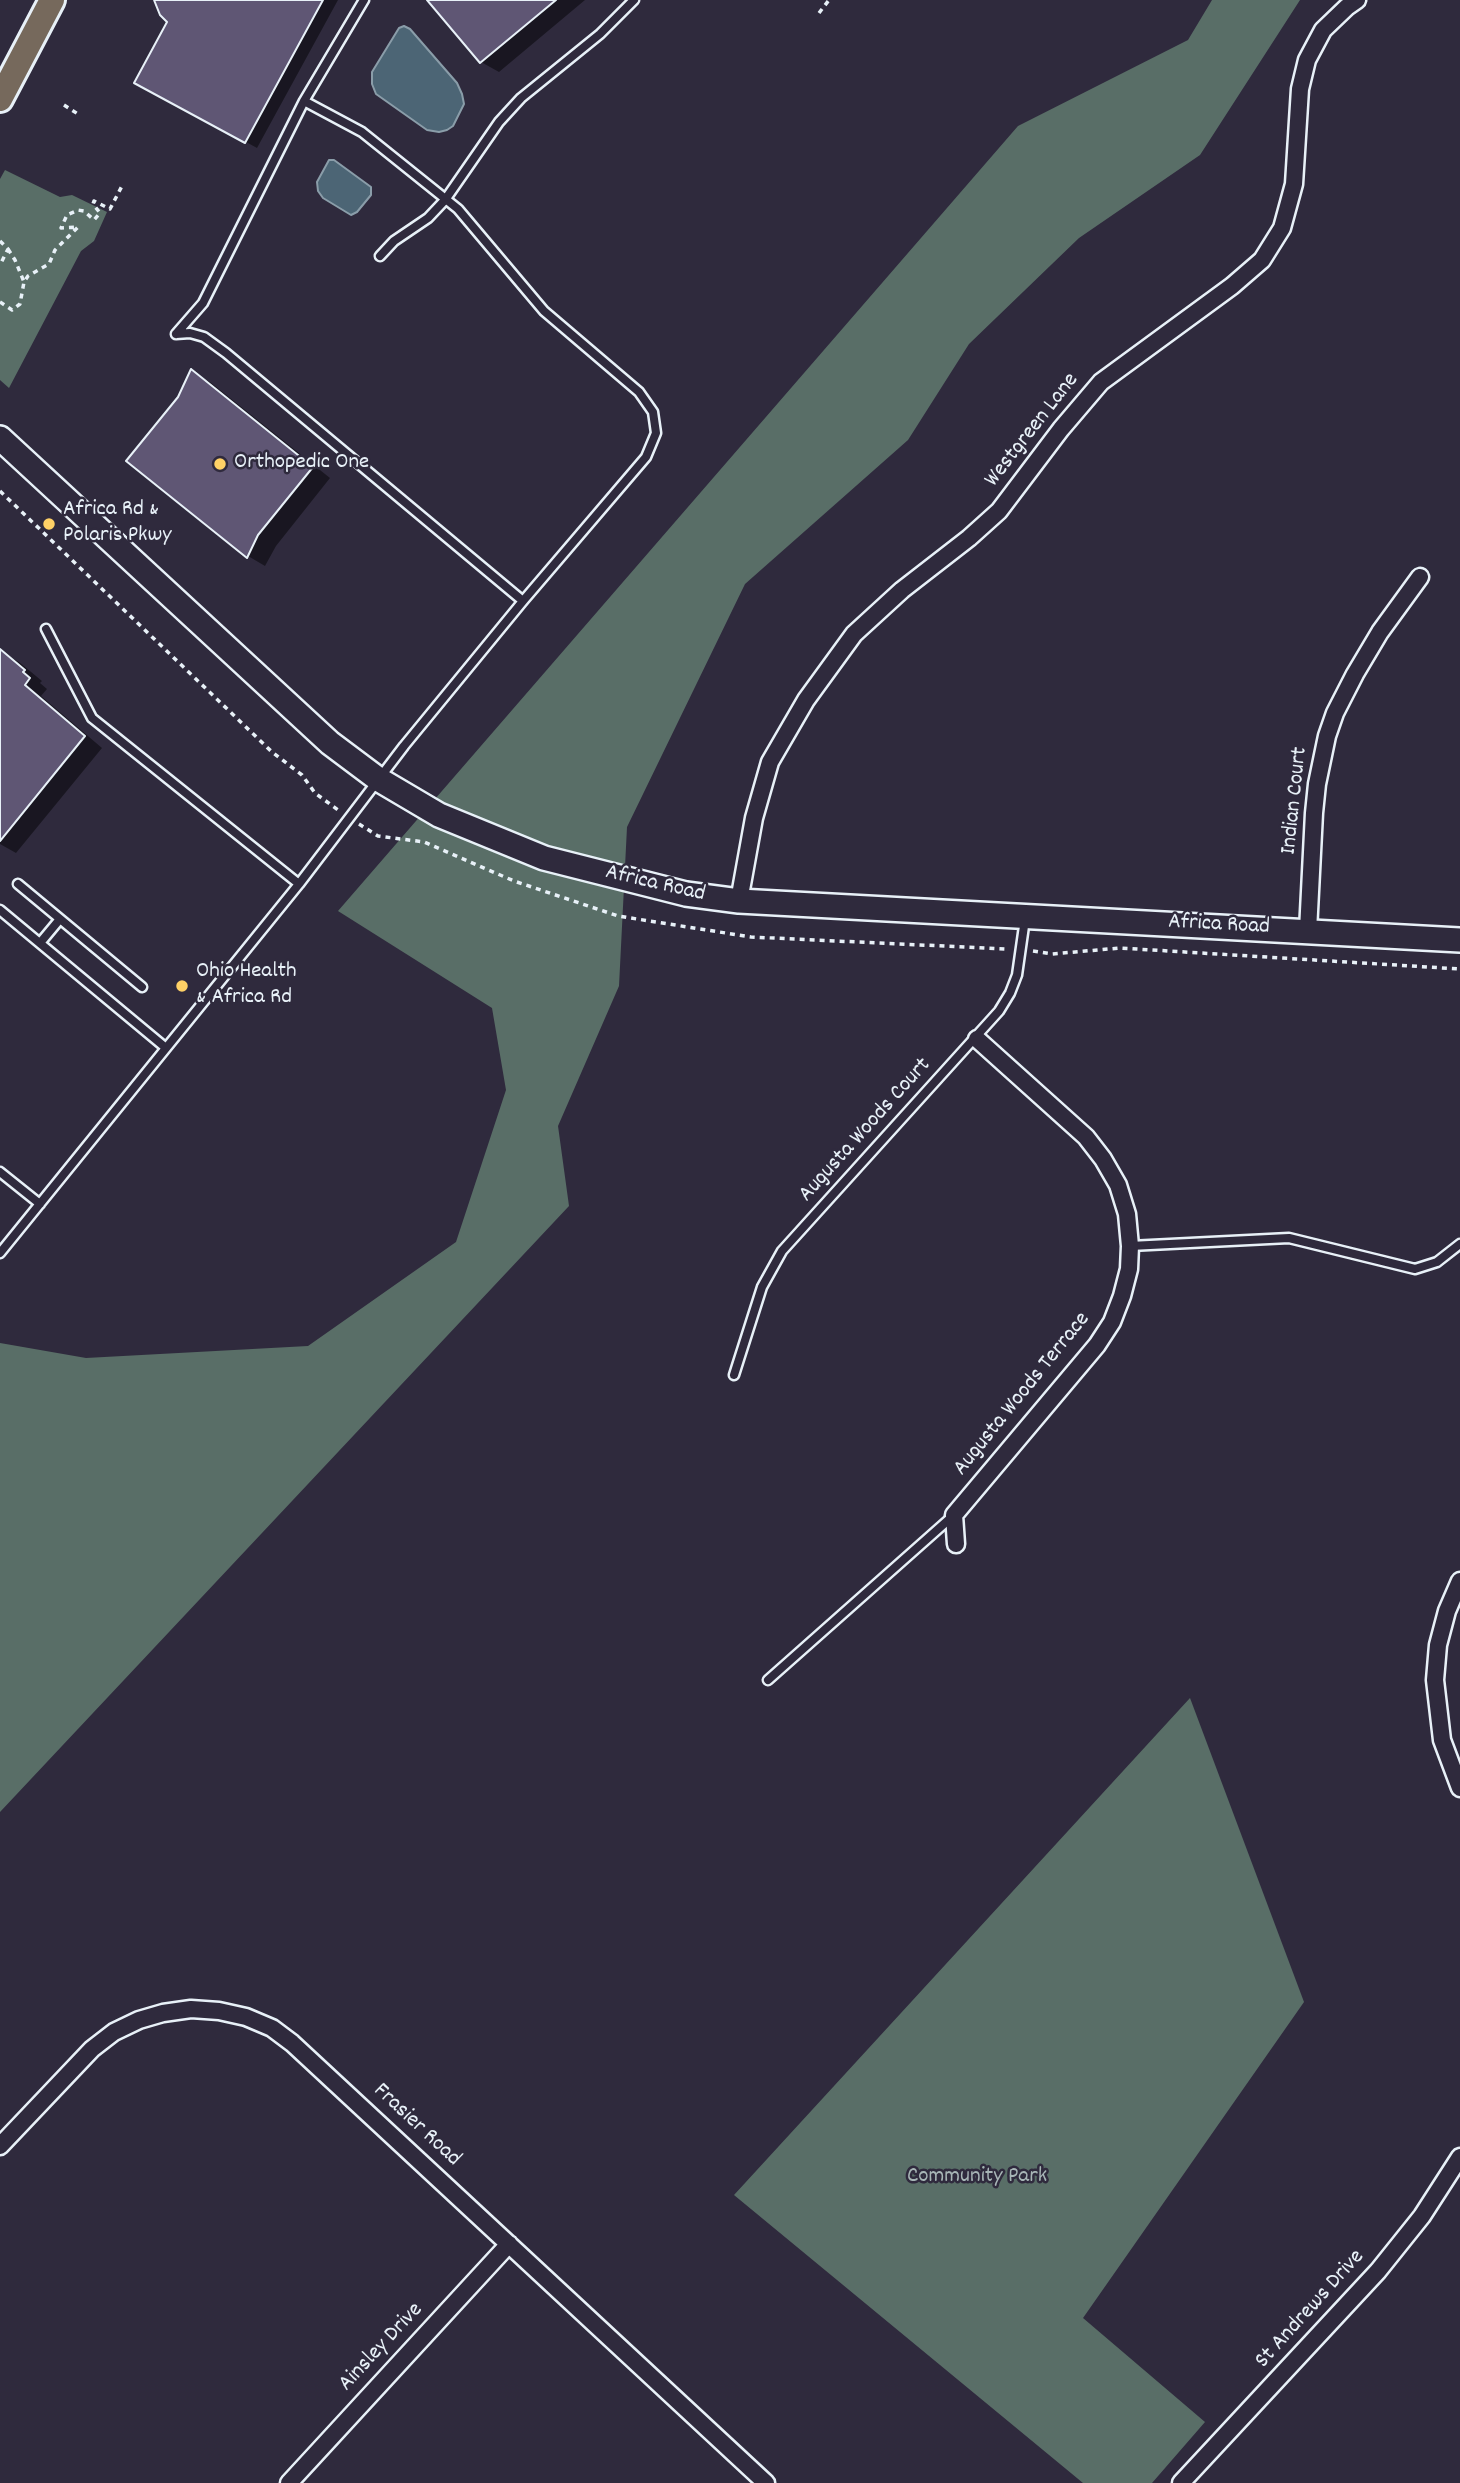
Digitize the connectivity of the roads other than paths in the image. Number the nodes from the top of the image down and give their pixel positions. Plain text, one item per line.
1 (52, 0) edge
2 (363, 0) edge
3 (634, 0) edge
4 (1357, 0) edge
5 (0, 99) edge
6 (304, 101) junction
7 (445, 200) junction
8 (380, 256) dead end
9 (0, 438) edge
10 (1420, 577) dead end
11 (523, 601) junction
12 (46, 629) dead end
13 (378, 779) junction
14 (18, 884) dead end
15 (299, 884) junction
16 (739, 901) junction
17 (0, 910) edge
18 (1026, 916) junction
19 (60, 919) junction
20 (1308, 931) junction
21 (1460, 940) edge
22 (40, 943) junction
23 (142, 987) dead end
24 (977, 1038) junction
25 (166, 1048) junction
26 (0, 1172) edge
27 (40, 1204) junction
28 (1460, 1244) edge
29 (1130, 1246) junction
30 (0, 1253) edge
31 (734, 1375) dead end
32 (954, 1515) junction
33 (956, 1544) dead end
34 (1460, 1581) edge
35 (768, 1681) dead end
36 (1460, 1788) edge
37 (0, 2146) edge
38 (1460, 2157) edge
39 (509, 2244) junction
40 (289, 2483) edge
41 (766, 2483) edge
42 (1181, 2483) edge

1 - 5 main road
2 - 6 lane
3 - 7 lane
4 - 16 street, Westgreen Lane
6 - 7 lane
6 - 11 lane
7 - 8 lane
7 - 11 lane
9 - 13 street, Africa Road
10 - 20 street, Indian Court
11 - 13 lane
12 - 15 lane
13 - 15 lane
13 - 16 street, Africa Road
14 - 19 lane
15 - 25 lane
16 - 18 street, Africa Road
17 - 22 lane
18 - 20 street, Africa Road
18 - 24 lane, Augusta Woods Court
19 - 22 lane
19 - 23 lane
20 - 21 street, Africa Road
22 - 25 lane
24 - 29 street, Augusta Woods Terrace
24 - 31 lane, Augusta Woods Court
25 - 27 lane
26 - 27 lane
27 - 30 lane
28 - 29 lane
29 - 32 street, Augusta Woods Terrace
32 - 33 street
32 - 35 lane
34 - 36 street
37 - 39 street, Frasier Road
38 - 42 street, St Andrews Drive
39 - 40 street, Ainsley Drive
39 - 41 street, Frasier Road

